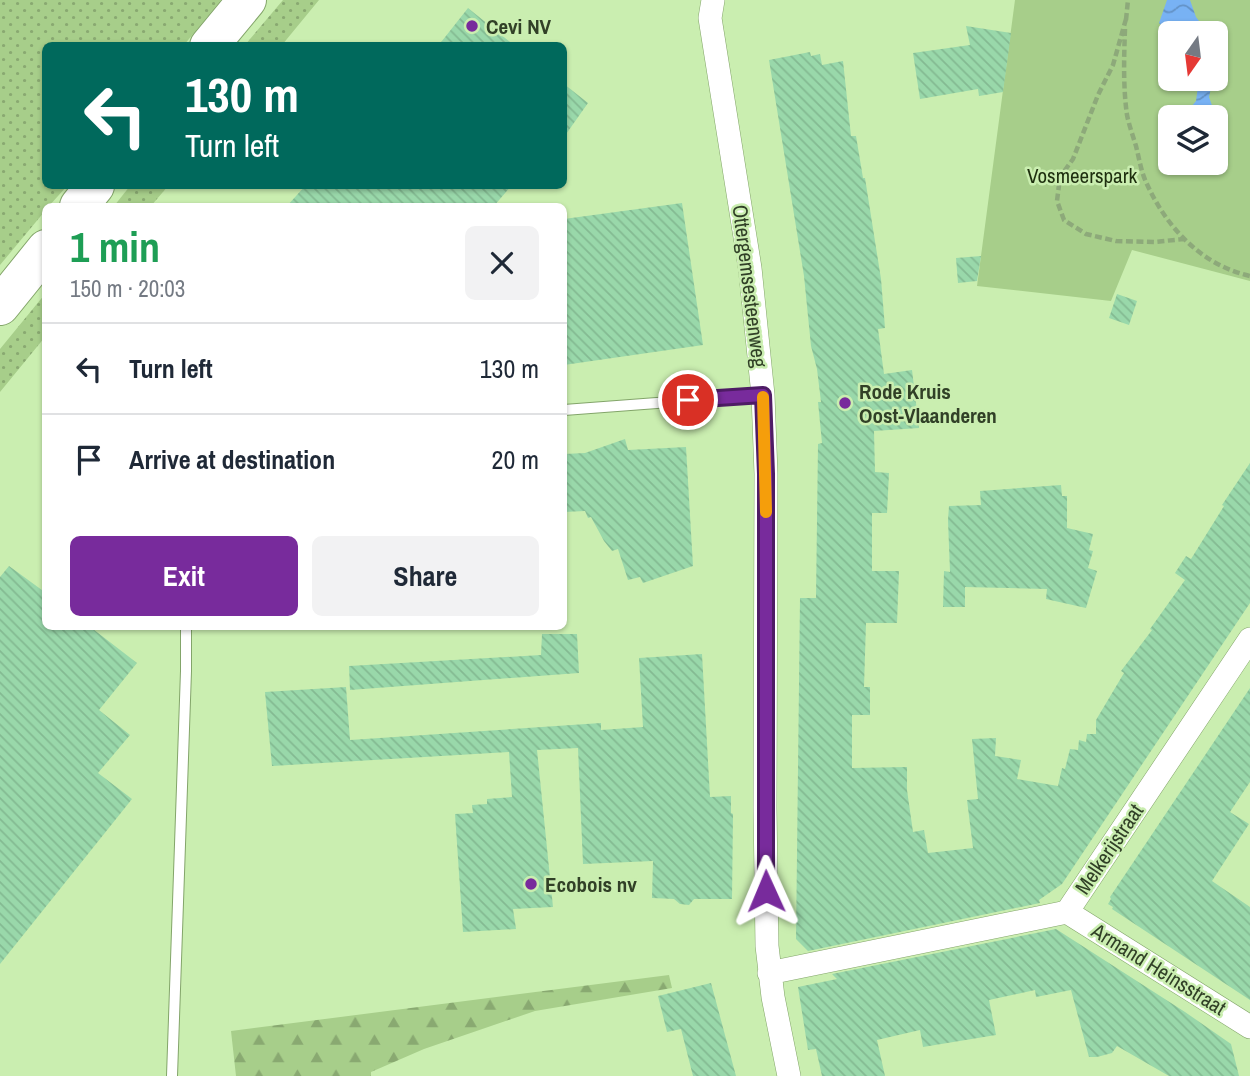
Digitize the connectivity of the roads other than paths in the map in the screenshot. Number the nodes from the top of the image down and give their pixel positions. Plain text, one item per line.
1 (247, 0) edge
2 (713, 0) edge
3 (212, 42) edge
4 (93, 189) edge
5 (81, 203) edge
6 (42, 254) edge
7 (0, 306) edge
8 (763, 395) junction
9 (567, 410) edge
10 (186, 630) edge
11 (1250, 639) edge
12 (1067, 912) junction
13 (769, 972) junction
14 (1250, 1027) edge
15 (172, 1076) edge
16 (789, 1076) edge

1 - 3 highway
2 - 8 street, Ottergemsesteenweg
4 - 5 highway
6 - 7 highway
8 - 9 lane
8 - 13 street, Ottergemsesteenweg
10 - 15 lane
11 - 12 street, Melkerijstraat
12 - 13 street, Melkerijstraat
12 - 14 street, Armand Heinsstraat
13 - 16 street, Ottergemsesteenweg

